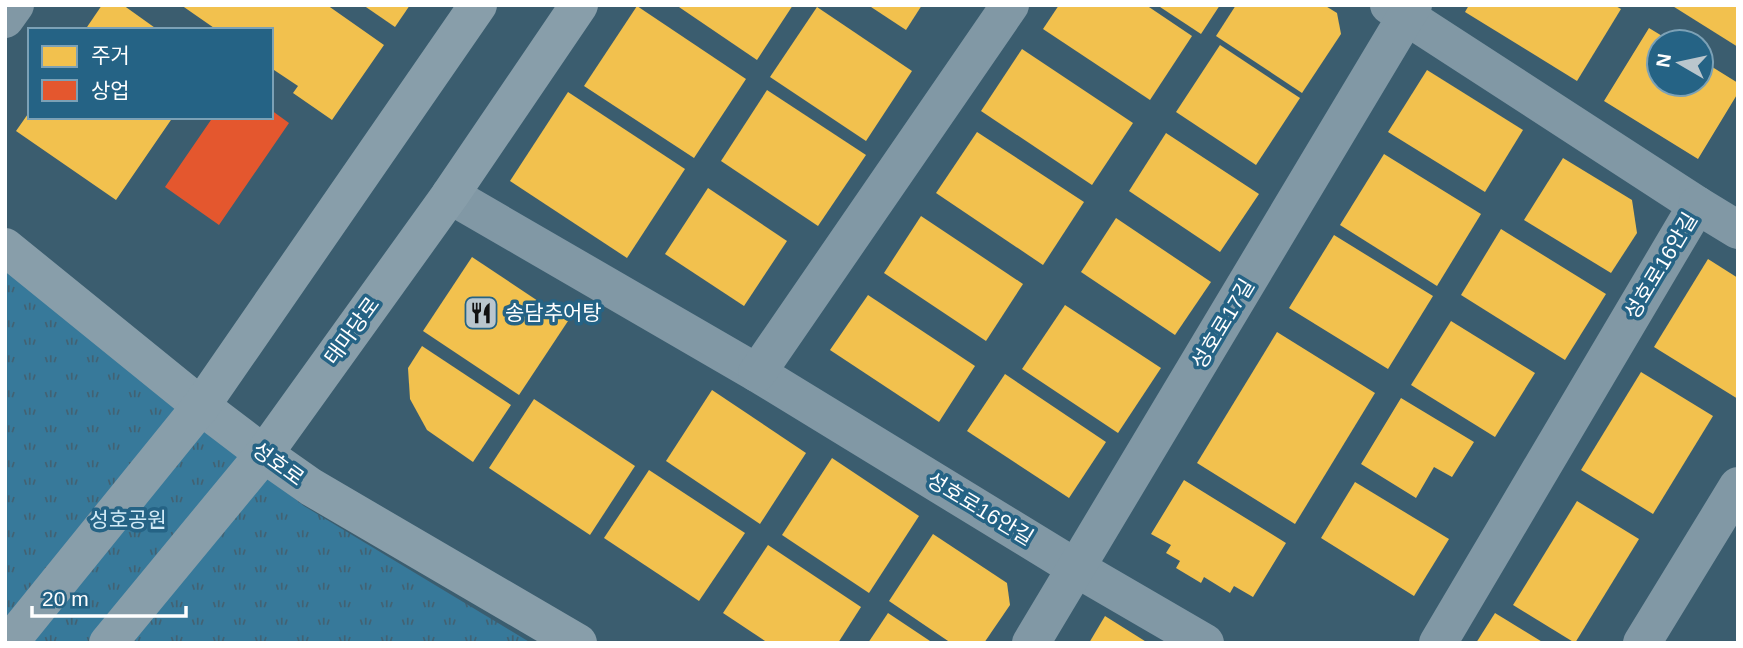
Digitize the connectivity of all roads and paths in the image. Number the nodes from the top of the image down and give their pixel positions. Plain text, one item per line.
1 (15, 5) edge
2 (478, 5) edge
3 (579, 5) edge
4 (1010, 5) edge
5 (1403, 9) edge
6 (5, 19) edge
7 (450, 195) junction
8 (1697, 205) junction
9 (1738, 230) edge
10 (5, 247) edge
11 (757, 373) junction
12 (201, 406) junction
13 (264, 454) junction
14 (1738, 486) edge
15 (1076, 568) junction
16 (9, 643) edge
17 (108, 643) edge
18 (578, 643) edge
19 (1031, 643) edge
20 (1205, 643) edge
21 (1438, 643) edge
22 (1643, 643) edge

1 - 6 street
2 - 12 street
3 - 7 street, 태마당로
4 - 11 street
5 - 8 street, 성호로16안길
5 - 15 street, 성호로17길
7 - 11 street, 성호로16안길
7 - 13 street, 태마당로
8 - 9 street
8 - 21 street, 성호로16안길
10 - 12 street, 성호로
11 - 15 street, 성호로16안길
12 - 13 street, 성호로
12 - 16 street
13 - 17 street, 태마당로
13 - 18 street, 성호로
14 - 22 street
15 - 19 street, 성호로17길
15 - 20 street, 성호로16안길

